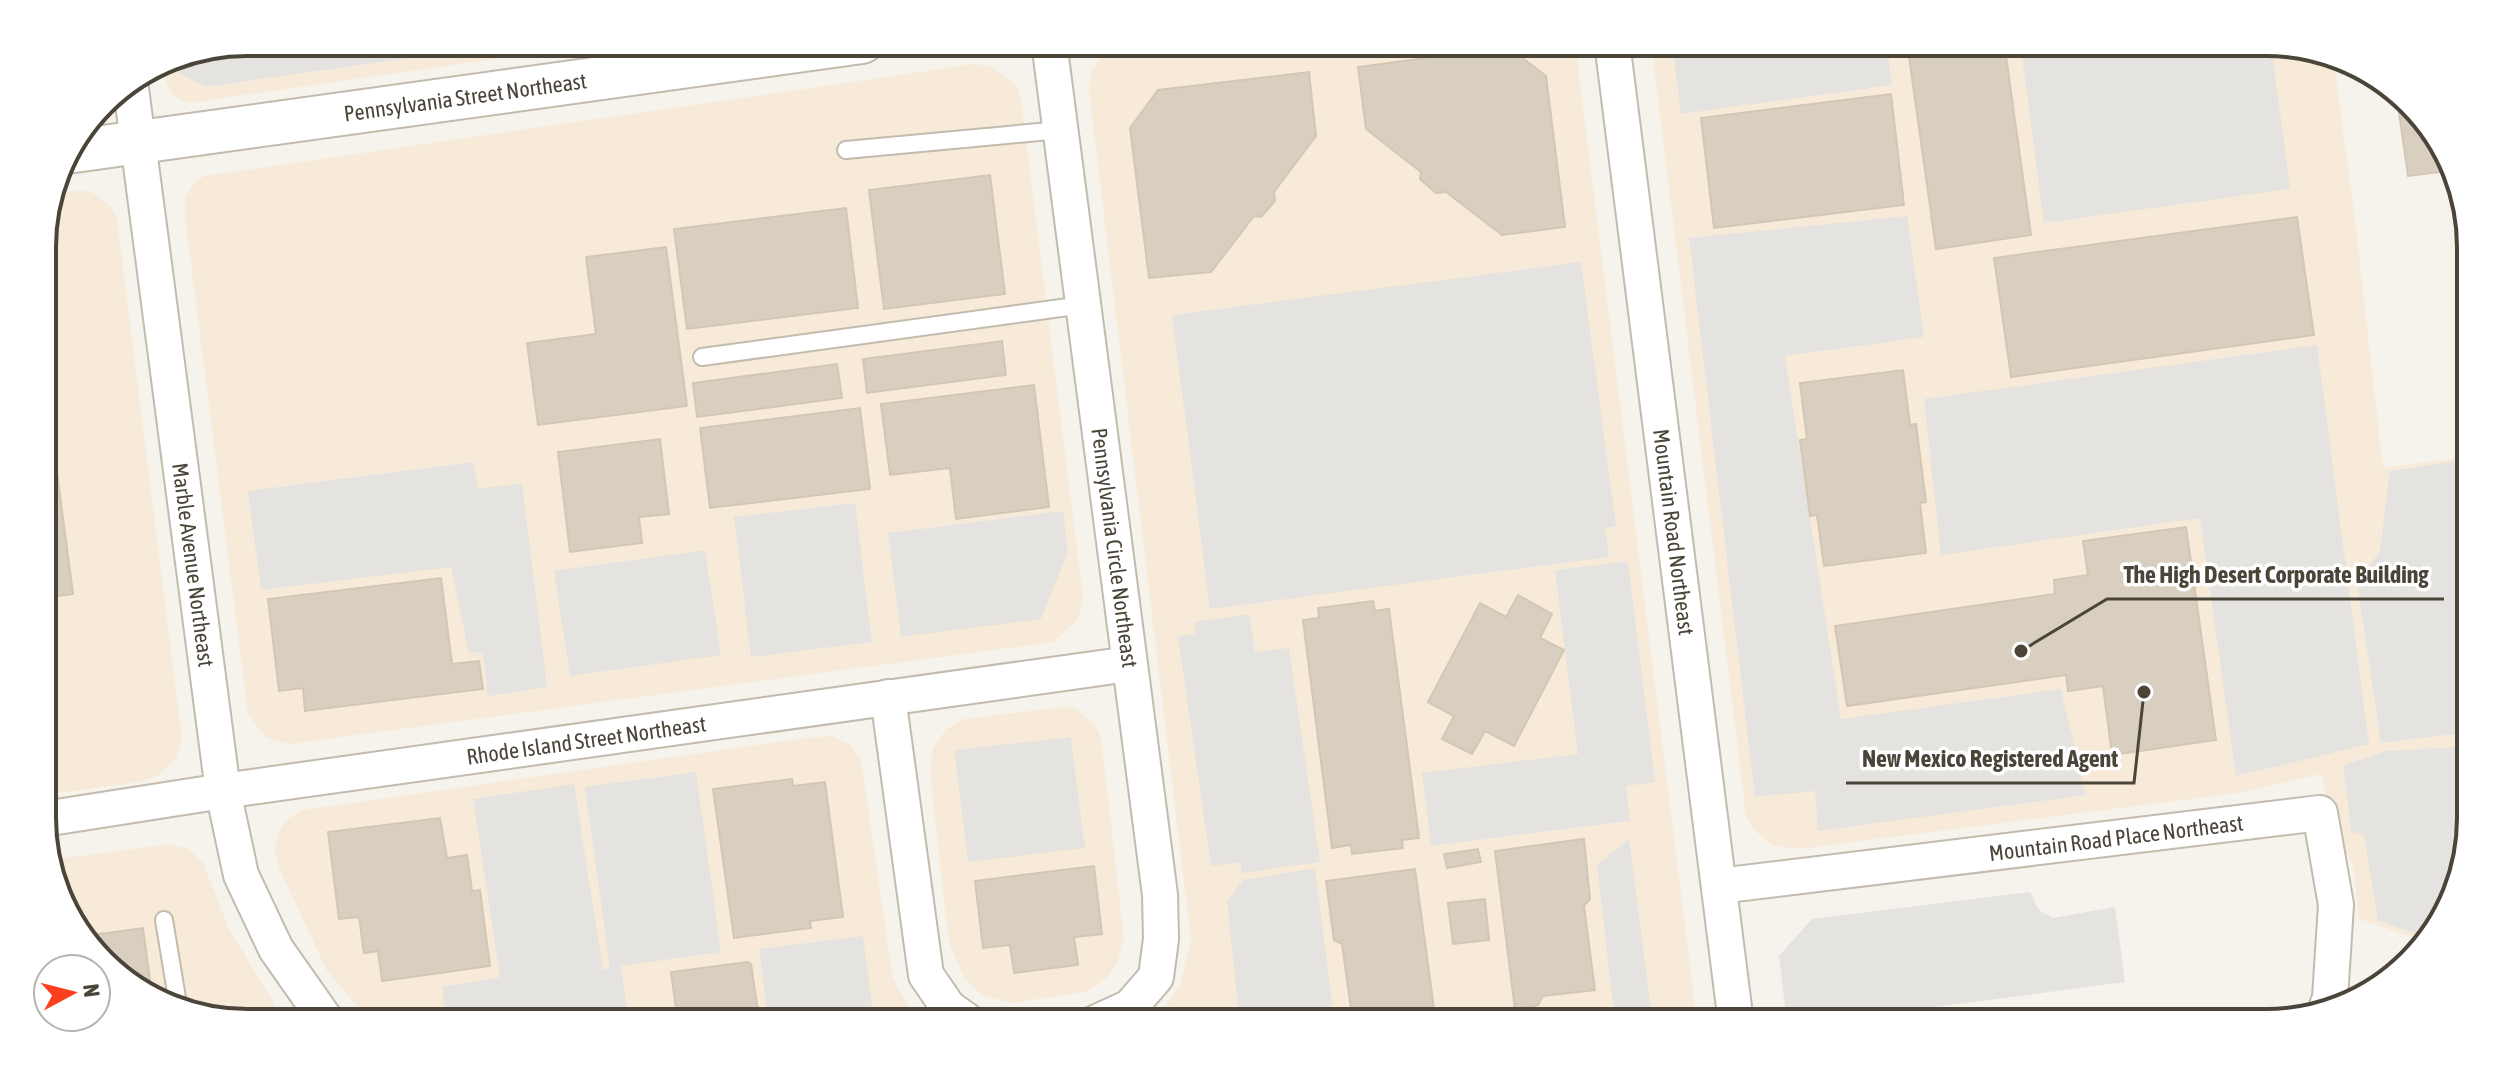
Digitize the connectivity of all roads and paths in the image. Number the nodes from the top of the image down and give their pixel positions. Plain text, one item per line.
1 (760, 56) edge
2 (1051, 56) edge
3 (1614, 56) edge
4 (132, 95) edge
5 (1060, 130) junction
6 (138, 141) junction
7 (83, 149) edge
8 (846, 150) dead end
9 (1083, 305) junction
10 (702, 357) dead end
11 (1129, 664) junction
12 (888, 697) junction
13 (223, 791) junction
14 (56, 817) edge
15 (1719, 886) junction
16 (164, 920) dead end
17 (176, 995) edge
18 (2330, 998) edge
19 (318, 1009) edge
20 (951, 1009) edge
21 (1126, 1009) edge
22 (1734, 1009) edge

1 - 6 street, Pennsylvania Street Northeast
2 - 5 street, Pennsylvania Circle Northeast
3 - 15 street, Mountain Road Northeast
4 - 6 street, Marble Avenue Northeast
5 - 8 lane
5 - 9 street, Pennsylvania Circle Northeast
6 - 7 street, Pennsylvania Street Northeast
6 - 13 street, Marble Avenue Northeast
9 - 10 lane
9 - 11 street, Pennsylvania Circle Northeast
11 - 12 street, Rhode Island Street Northeast
11 - 21 street, Pennsylvania Circle Northeast
12 - 13 street, Rhode Island Street Northeast
12 - 20 street
13 - 14 street, Rhode Island Street Northeast
13 - 19 street, Marble Avenue Northeast
15 - 18 street, Mountain Road Place Northeast
15 - 22 street, Mountain Road Northeast
16 - 17 lane

